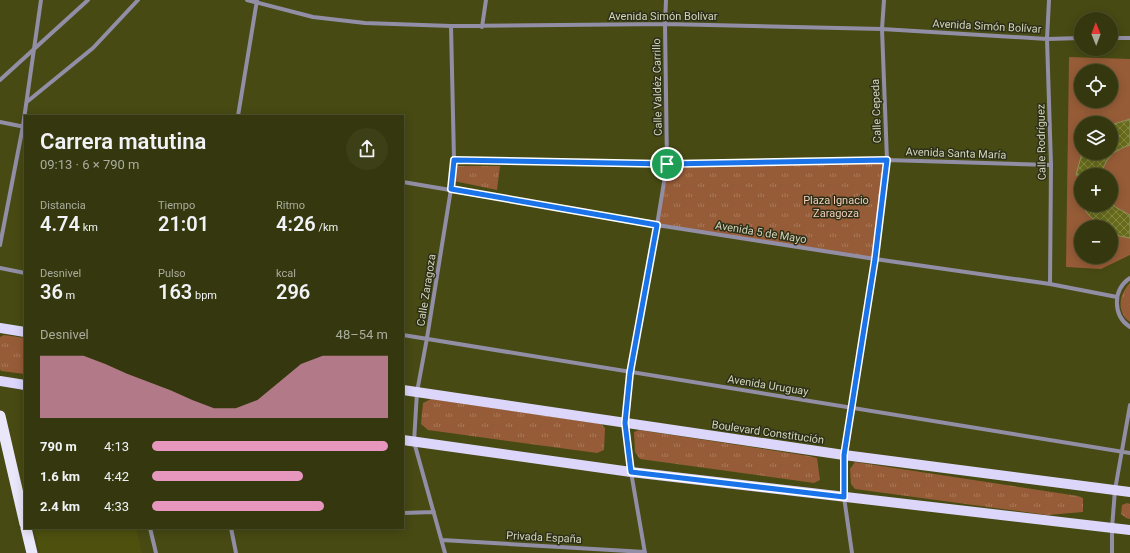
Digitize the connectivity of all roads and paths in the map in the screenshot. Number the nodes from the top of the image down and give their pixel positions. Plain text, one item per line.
1 (41, 0) edge
2 (88, 0) edge
3 (138, 0) edge
4 (247, 0) edge
5 (486, 0) edge
6 (666, 0) edge
7 (884, 0) edge
8 (1048, 0) edge
9 (256, 1) edge
10 (665, 24) junction
11 (451, 26) junction
12 (482, 26) junction
13 (882, 29) junction
14 (1048, 38) junction
15 (1074, 38) edge
16 (1118, 38) edge
17 (1130, 38) edge
18 (34, 48) junction
19 (0, 80) edge
20 (27, 101) junction
21 (25, 115) edge
22 (238, 115) edge
23 (0, 122) edge
24 (24, 127) edge
25 (454, 160) junction
26 (887, 160) junction
27 (667, 164) junction
28 (1051, 165) junction
29 (404, 182) edge
30 (451, 189) junction
31 (657, 225) junction
32 (0, 244) edge
33 (875, 259) junction
34 (0, 268) edge
35 (24, 273) edge
36 (1130, 278) edge
37 (1050, 284) junction
38 (1117, 297) junction
39 (0, 328) edge
40 (1130, 328) edge
41 (24, 332) edge
42 (404, 335) edge
43 (427, 338) junction
44 (630, 373) junction
45 (0, 381) edge
46 (24, 385) edge
47 (404, 390) edge
48 (417, 392) junction
49 (1130, 405) edge
50 (852, 407) junction
51 (0, 416) edge
52 (625, 423) junction
53 (404, 440) edge
54 (414, 442) junction
55 (1122, 452) junction
56 (1130, 453) edge
57 (844, 455) junction
58 (631, 472) junction
59 (1115, 490) junction
60 (1130, 492) edge
61 (844, 497) junction
62 (434, 512) junction
63 (404, 513) edge
64 (24, 520) edge
65 (1112, 528) junction
66 (26, 529) edge
67 (150, 529) edge
68 (230, 529) edge
69 (1130, 530) edge
70 (442, 540) junction
71 (645, 552) edge
72 (32, 553) edge
73 (156, 553) edge
74 (236, 553) edge
75 (445, 553) edge
76 (852, 553) edge
77 (1112, 553) edge

1 - 18 street
2 - 18 street
3 - 20 street
4 - 9 street, Avenida Simón Bolívar
5 - 12 street
6 - 10 street, Calle Valdéz Carrillo
7 - 13 street, Calle Cepeda
8 - 14 street, Calle Rodríguez
9 - 11 street, Avenida Simón Bolívar
9 - 22 street
10 - 12 street, Avenida Simón Bolívar
10 - 13 street, Avenida Simón Bolívar
10 - 27 street, Calle Valdéz Carrillo
11 - 12 street, Avenida Simón Bolívar
11 - 25 street, Calle Zaragoza
13 - 14 street, Avenida Simón Bolívar
13 - 26 street, Calle Cepeda
14 - 15 street, Avenida Simón Bolívar
14 - 28 street, Calle Rodríguez
16 - 17 street
18 - 19 street
18 - 20 street
20 - 21 street
23 - 24 street
24 - 32 street
25 - 27 street, Avenida Santa María
25 - 30 street, Calle Zaragoza
26 - 27 street, Avenida Santa María
26 - 28 street, Avenida Santa María
26 - 33 street, Calle Cepeda
27 - 31 street, Calle Valdéz Carrillo
28 - 37 street, Calle Rodríguez
29 - 30 street, Avenida 5 de Mayo
30 - 31 street, Avenida 5 de Mayo
30 - 43 street, Calle Zaragoza
31 - 33 street, Avenida 5 de Mayo
31 - 44 street, Calle Valdéz Carrillo
33 - 37 street, Avenida 5 de Mayo
33 - 50 street, Calle Cepeda
34 - 35 street
36 - 38 street
37 - 38 street, Avenida 5 de Mayo
38 - 40 street
39 - 41 main road
42 - 43 street, Avenida Uruguay
43 - 44 street, Avenida Uruguay
43 - 48 street, Calle Zaragoza
44 - 50 street, Avenida Uruguay
44 - 52 street, Calle Valdéz Carrillo
45 - 46 main road
47 - 48 main road, Boulevard Constitución
48 - 52 main road, Boulevard Constitución
48 - 54 street, Calle Zaragoza
49 - 55 street
50 - 55 street, Avenida Uruguay
50 - 57 street, Calle Cepeda
51 - 64 highway
52 - 57 main road, Boulevard Constitución
52 - 58 street, Calle Valdéz Carrillo
53 - 54 main road
54 - 58 main road
54 - 62 street, Calle Zaragoza
55 - 56 street, Avenida Uruguay
55 - 59 street
57 - 59 main road, Boulevard Constitución
57 - 61 street, Calle Cepeda
58 - 61 main road
58 - 71 street, Calle Valdéz Carrillo
59 - 60 main road, Boulevard Constitución
59 - 65 street
61 - 65 main road
61 - 76 street, Calle Cepeda
62 - 63 street
62 - 70 street, Calle Zaragoza
65 - 69 main road
65 - 77 street
66 - 72 highway
67 - 73 street
68 - 74 street
70 - 71 street, Privada España
70 - 75 street, Calle Zaragoza

